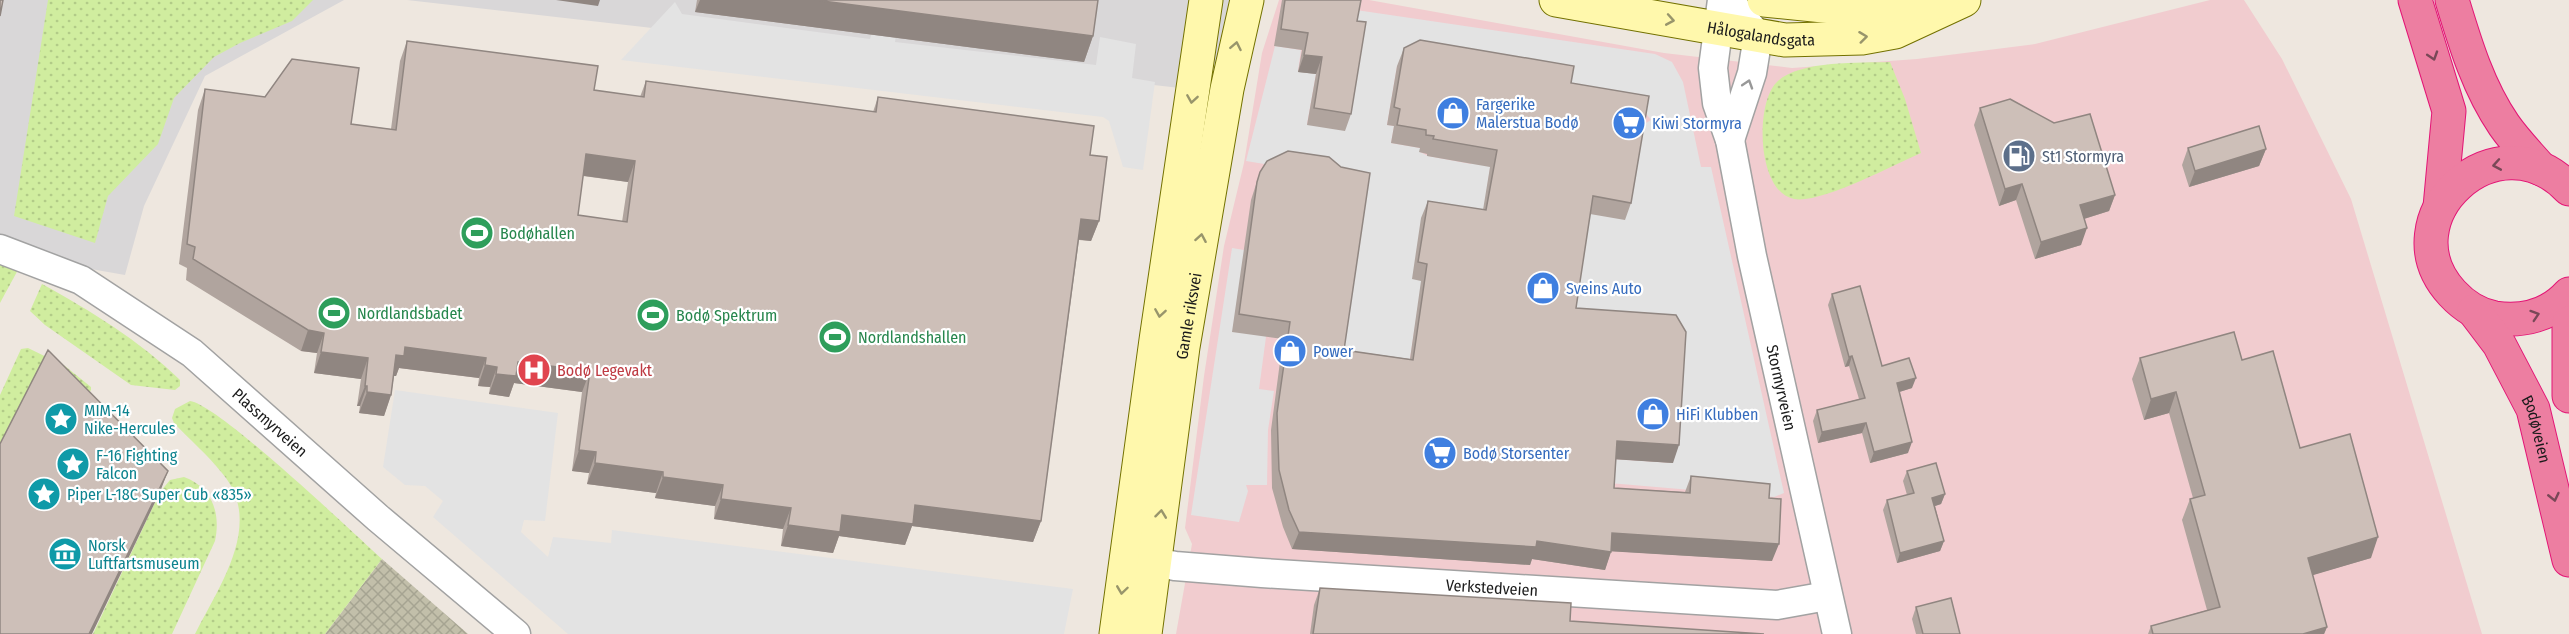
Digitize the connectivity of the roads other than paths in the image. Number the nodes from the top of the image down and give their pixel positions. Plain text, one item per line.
1 (1206, 0) edge
2 (1247, 0) edge
3 (1556, 0) edge
4 (1764, 0) edge
5 (1963, 0) edge
6 (2415, 0) edge
7 (2452, 0) edge
8 (1722, 10) edge
9 (1758, 36) junction
10 (1730, 140) junction
11 (2541, 169) junction
12 (2569, 189) edge
13 (2440, 207) junction
14 (0, 249) edge
15 (2569, 294) edge
16 (2474, 311) junction
17 (2569, 323) edge
18 (2569, 396) edge
19 (2569, 560) edge
20 (1155, 562) junction
21 (1827, 596) junction
22 (516, 634) edge
23 (1116, 634) edge
24 (1145, 634) edge
25 (1837, 634) edge

1 -> 23 street, Gamle riksvei
20 -> 2 street, Gamle riksvei
3 -> 8 street, Hålogalandsgata
4 - 5 street, Hålogalandsgata
9 -> 5 street, Hålogalandsgata
6 -> 13 highway, Bodøveien
7 - 11 highway, Bodøveien
8 - 9 street, Hålogalandsgata
8 - 10 street, Stormyrveien
10 -> 9 street, Stormyrveien
10 - 21 street, Stormyrveien
11 - 12 highway, Bodøveien
11 -> 13 highway, Bodøveien
13 - 16 highway, Bodøveien
14 - 22 street, Plassmyrveien
16 -> 15 highway, Bodøveien
16 -> 19 highway, Bodøveien
17 - 18 highway
20 - 21 street, Verkstedveien
20 - 24 street, Gamle riksvei
21 - 25 street, Stormyrveien

